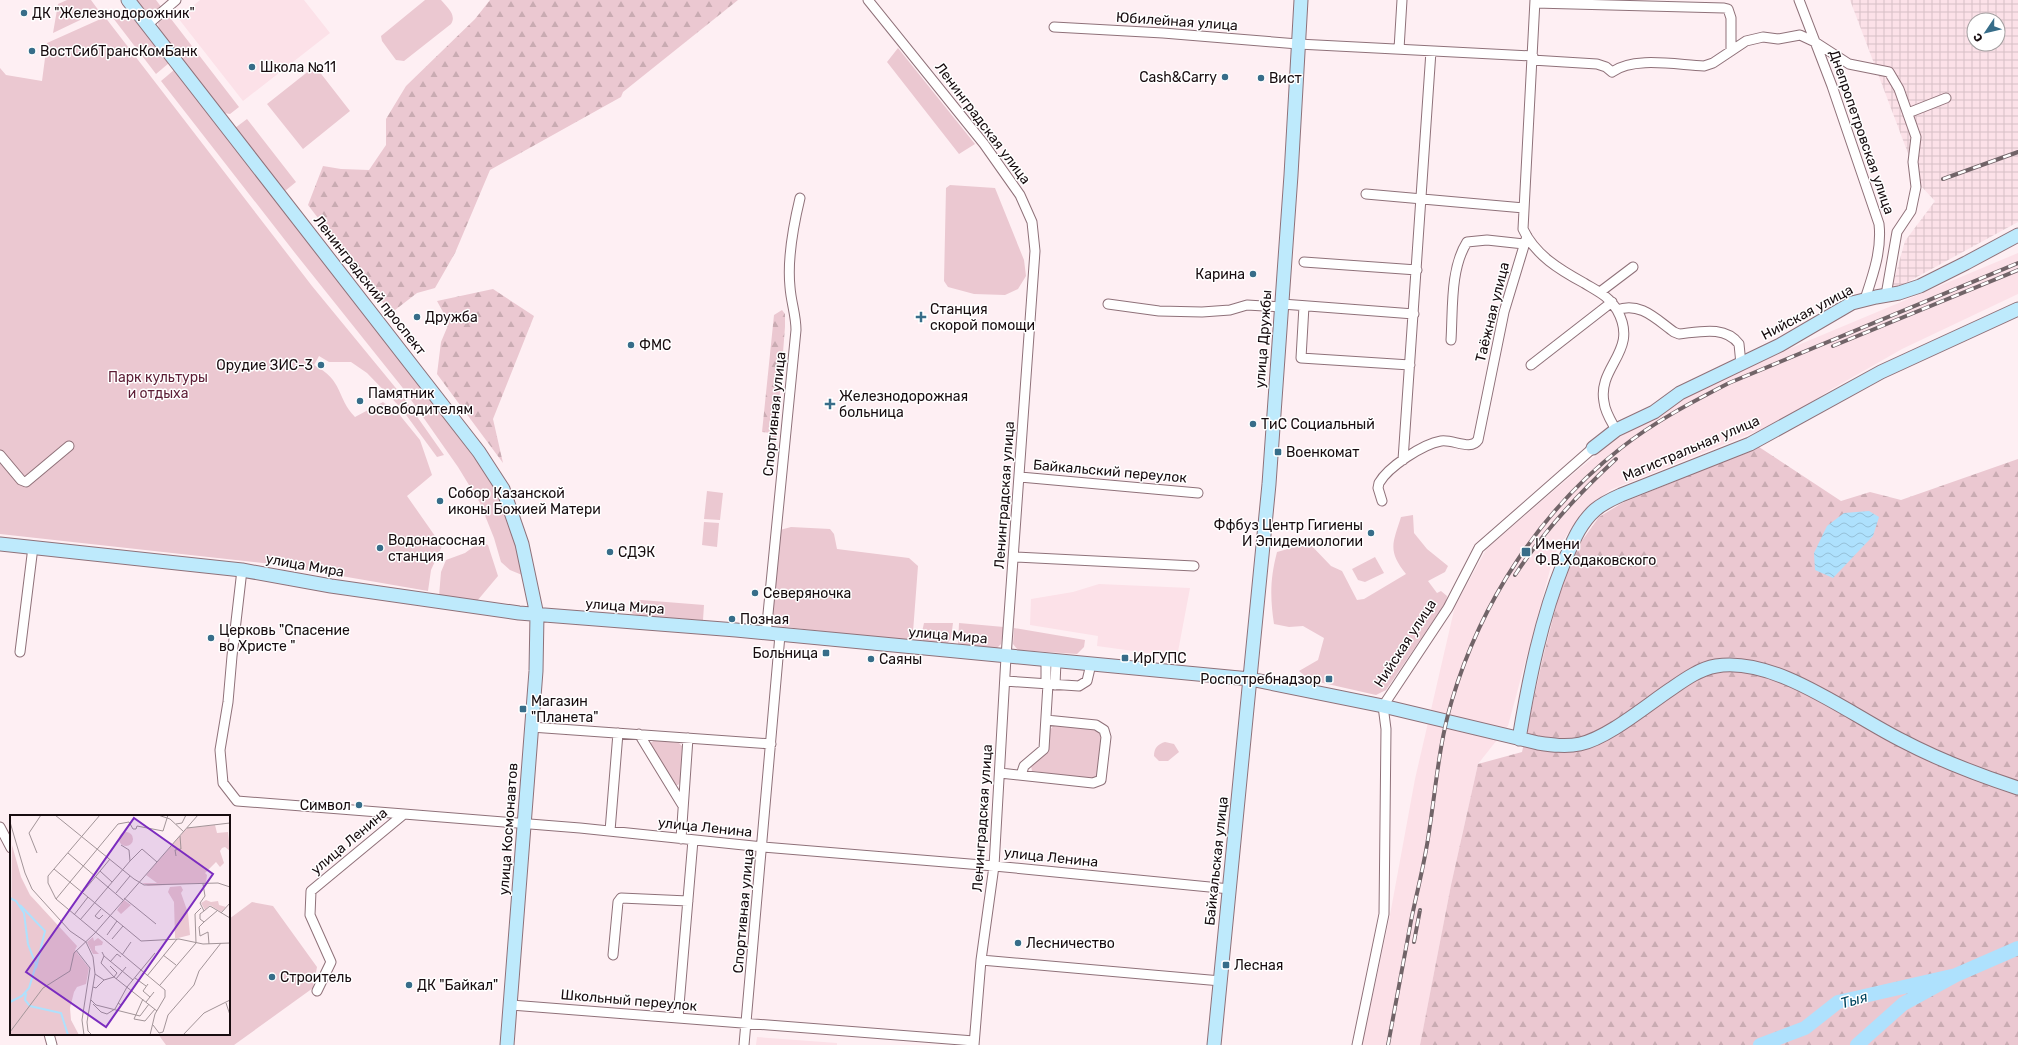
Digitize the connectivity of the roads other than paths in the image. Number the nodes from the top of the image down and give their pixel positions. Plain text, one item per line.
1 (128, 0) edge
2 (176, 0) edge
3 (868, 0) edge
4 (1301, 0) edge
5 (1402, 0) edge
6 (1799, 0) edge
7 (1535, 1) edge
8 (1663, 3) edge
9 (147, 24) junction
10 (1054, 27) dead end
11 (1815, 42) junction
12 (1298, 44) junction
13 (1399, 49) junction
14 (1731, 50) junction
15 (1430, 51) junction
16 (1533, 58) junction
17 (1946, 98) dead end
18 (1908, 113) junction
19 (1366, 194) dead end
20 (800, 198) dead end
21 (1421, 198) junction
22 (1524, 208) junction
23 (2018, 234) edge
24 (1525, 240) junction
25 (1304, 262) dead end
26 (1633, 267) dead end
27 (1417, 270) junction
28 (1600, 292) junction
29 (1886, 295) junction
30 (1865, 299) junction
31 (1108, 304) dead end
32 (1282, 306) junction
33 (1304, 306) junction
34 (1614, 306) junction
35 (2018, 309) edge
36 (1414, 314) junction
37 (1451, 340) dead end
38 (1741, 364) junction
39 (1410, 365) junction
40 (1531, 365) dead end
41 (1616, 430) junction
42 (69, 446) dead end
43 (1593, 448) joint
44 (0, 456) edge
45 (1403, 460) junction
46 (1020, 477) junction
47 (1198, 493) dead end
48 (1382, 501) dead end
49 (0, 544) edge
50 (33, 547) junction
51 (1014, 557) junction
52 (1194, 566) dead end
53 (242, 570) junction
54 (536, 615) junction
55 (766, 634) junction
56 (780, 635) junction
57 (20, 652) dead end
58 (1006, 656) junction
59 (1051, 660) junction
60 (1091, 664) junction
61 (1250, 679) junction
62 (1005, 681) junction
63 (1050, 684) junction
64 (1383, 706) junction
65 (1046, 720) junction
66 (531, 727) junction
67 (618, 733) junction
68 (639, 734) junction
69 (688, 738) junction
70 (1519, 739) junction
71 (771, 744) junction
72 (1000, 773) junction
73 (1021, 775) junction
74 (2018, 788) edge
75 (683, 806) junction
76 (404, 814) junction
77 (525, 824) junction
78 (0, 827) edge
79 (610, 831) junction
80 (681, 839) junction
81 (694, 840) junction
82 (10, 846) edge
83 (763, 847) junction
84 (994, 866) junction
85 (1230, 889) junction
86 (688, 902) junction
87 (613, 955) dead end
88 (981, 960) junction
89 (1220, 981) junction
90 (317, 991) dead end
91 (510, 1005) junction
92 (678, 1017) junction
93 (745, 1023) junction
94 (50, 1035) edge
95 (974, 1043) edge
96 (52, 1045) edge
97 (507, 1045) edge
98 (744, 1045) edge
99 (1214, 1045) edge
100 (1357, 1045) edge

1 - 9 street, Ленинградский проспект
2 - 9 street
3 - 46 street, Ленинградская улица
4 - 12 street, улица Дружбы
5 - 13 street
6 - 11 street, Днепропетровская улица
7 - 8 street
7 - 16 street, Таёжная улица
8 - 14 street
9 - 54 street, Ленинградский проспект
10 - 12 street, Юбилейная улица
11 - 14 street
11 - 18 street
11 - 30 street, Днепропетровская улица
12 - 13 street, Юбилейная улица
12 - 32 street, улица Дружбы
13 - 15 street, Юбилейная улица
14 - 16 street, Юбилейная улица
15 - 16 street, Юбилейная улица
15 - 21 street
16 - 22 street, Таёжная улица
17 - 18 street
18 - 29 street
19 - 21 street
20 - 55 street, Спортивная улица
21 - 22 street
21 - 27 street
22 - 24 street, Таёжная улица
23 - 29 street, Нийская улица
24 - 28 street
24 - 37 street
24 - 45 street, Таёжная улица
25 - 27 street
26 - 28 street
27 - 36 street
28 - 34 street
29 - 30 street, Нийская улица
30 - 38 street, Нийская улица
31 - 32 street
32 - 33 street
32 - 61 street, улица Дружбы
33 - 36 street
33 - 39 street
34 - 38 street
34 - 40 street
34 - 41 street
35 - 70 street, Магистральная улица
36 - 39 street
38 - 41 street, Нийская улица
39 - 45 street
41 - 43 street, Нийская улица
42 - 44 street
43 - 64 street, Нийская улица
45 - 48 street, Таёжная улица
46 - 47 street, Байкальский переулок
46 - 51 street, Ленинградская улица
49 - 50 street, улица Мира
50 - 53 street, улица Мира
50 - 57 street
51 - 52 street
51 - 58 street, Ленинградская улица
53 - 54 street, улица Мира
53 - 76 street
54 - 55 street, улица Мира
54 - 66 street, улица Космонавтов
55 - 56 street, улица Мира
56 - 58 street, улица Мира
56 - 71 street, Спортивная улица
58 - 59 street, улица Мира
58 - 62 street, Ленинградская улица
59 - 60 street, улица Мира
59 - 63 street
60 - 61 street, улица Мира
60 - 63 street
61 - 64 street, улица Мира
61 - 85 street, Байкальская улица
62 - 63 street
62 - 72 street, Ленинградская улица
63 - 65 street
64 - 70 street, улица Мира
64 - 100 street, Нийская улица
65 - 73 street
65 - 73 street
66 - 67 street
66 - 77 street, улица Космонавтов
67 - 68 street
67 - 79 street
68 - 69 street
68 - 75 street
69 - 71 street
69 - 75 street
70 - 74 street, улица Мира
71 - 83 street, Спортивная улица
72 - 73 street
72 - 84 street, Ленинградская улица
75 - 80 street
76 - 77 street, улица Ленина
76 - 90 street, улица Ленина
77 - 79 street, улица Ленина
77 - 91 street, улица Космонавтов
78 - 82 street
79 - 80 street, улица Ленина
80 - 81 street, улица Ленина
81 - 83 street, улица Ленина
81 - 86 street
83 - 84 street, улица Ленина
83 - 93 street, Спортивная улица
84 - 85 street, улица Ленина
84 - 88 street, Ленинградская улица
85 - 89 street, Байкальская улица
86 - 87 street
86 - 92 street
88 - 89 street
88 - 95 street, Ленинградская улица
89 - 99 street, Байкальская улица
91 - 92 street, Школьный переулок
91 - 97 street, улица Космонавтов
92 - 93 street, Школьный переулок
93 - 95 street, Школьный переулок
93 - 98 street, Спортивная улица
94 - 96 street

